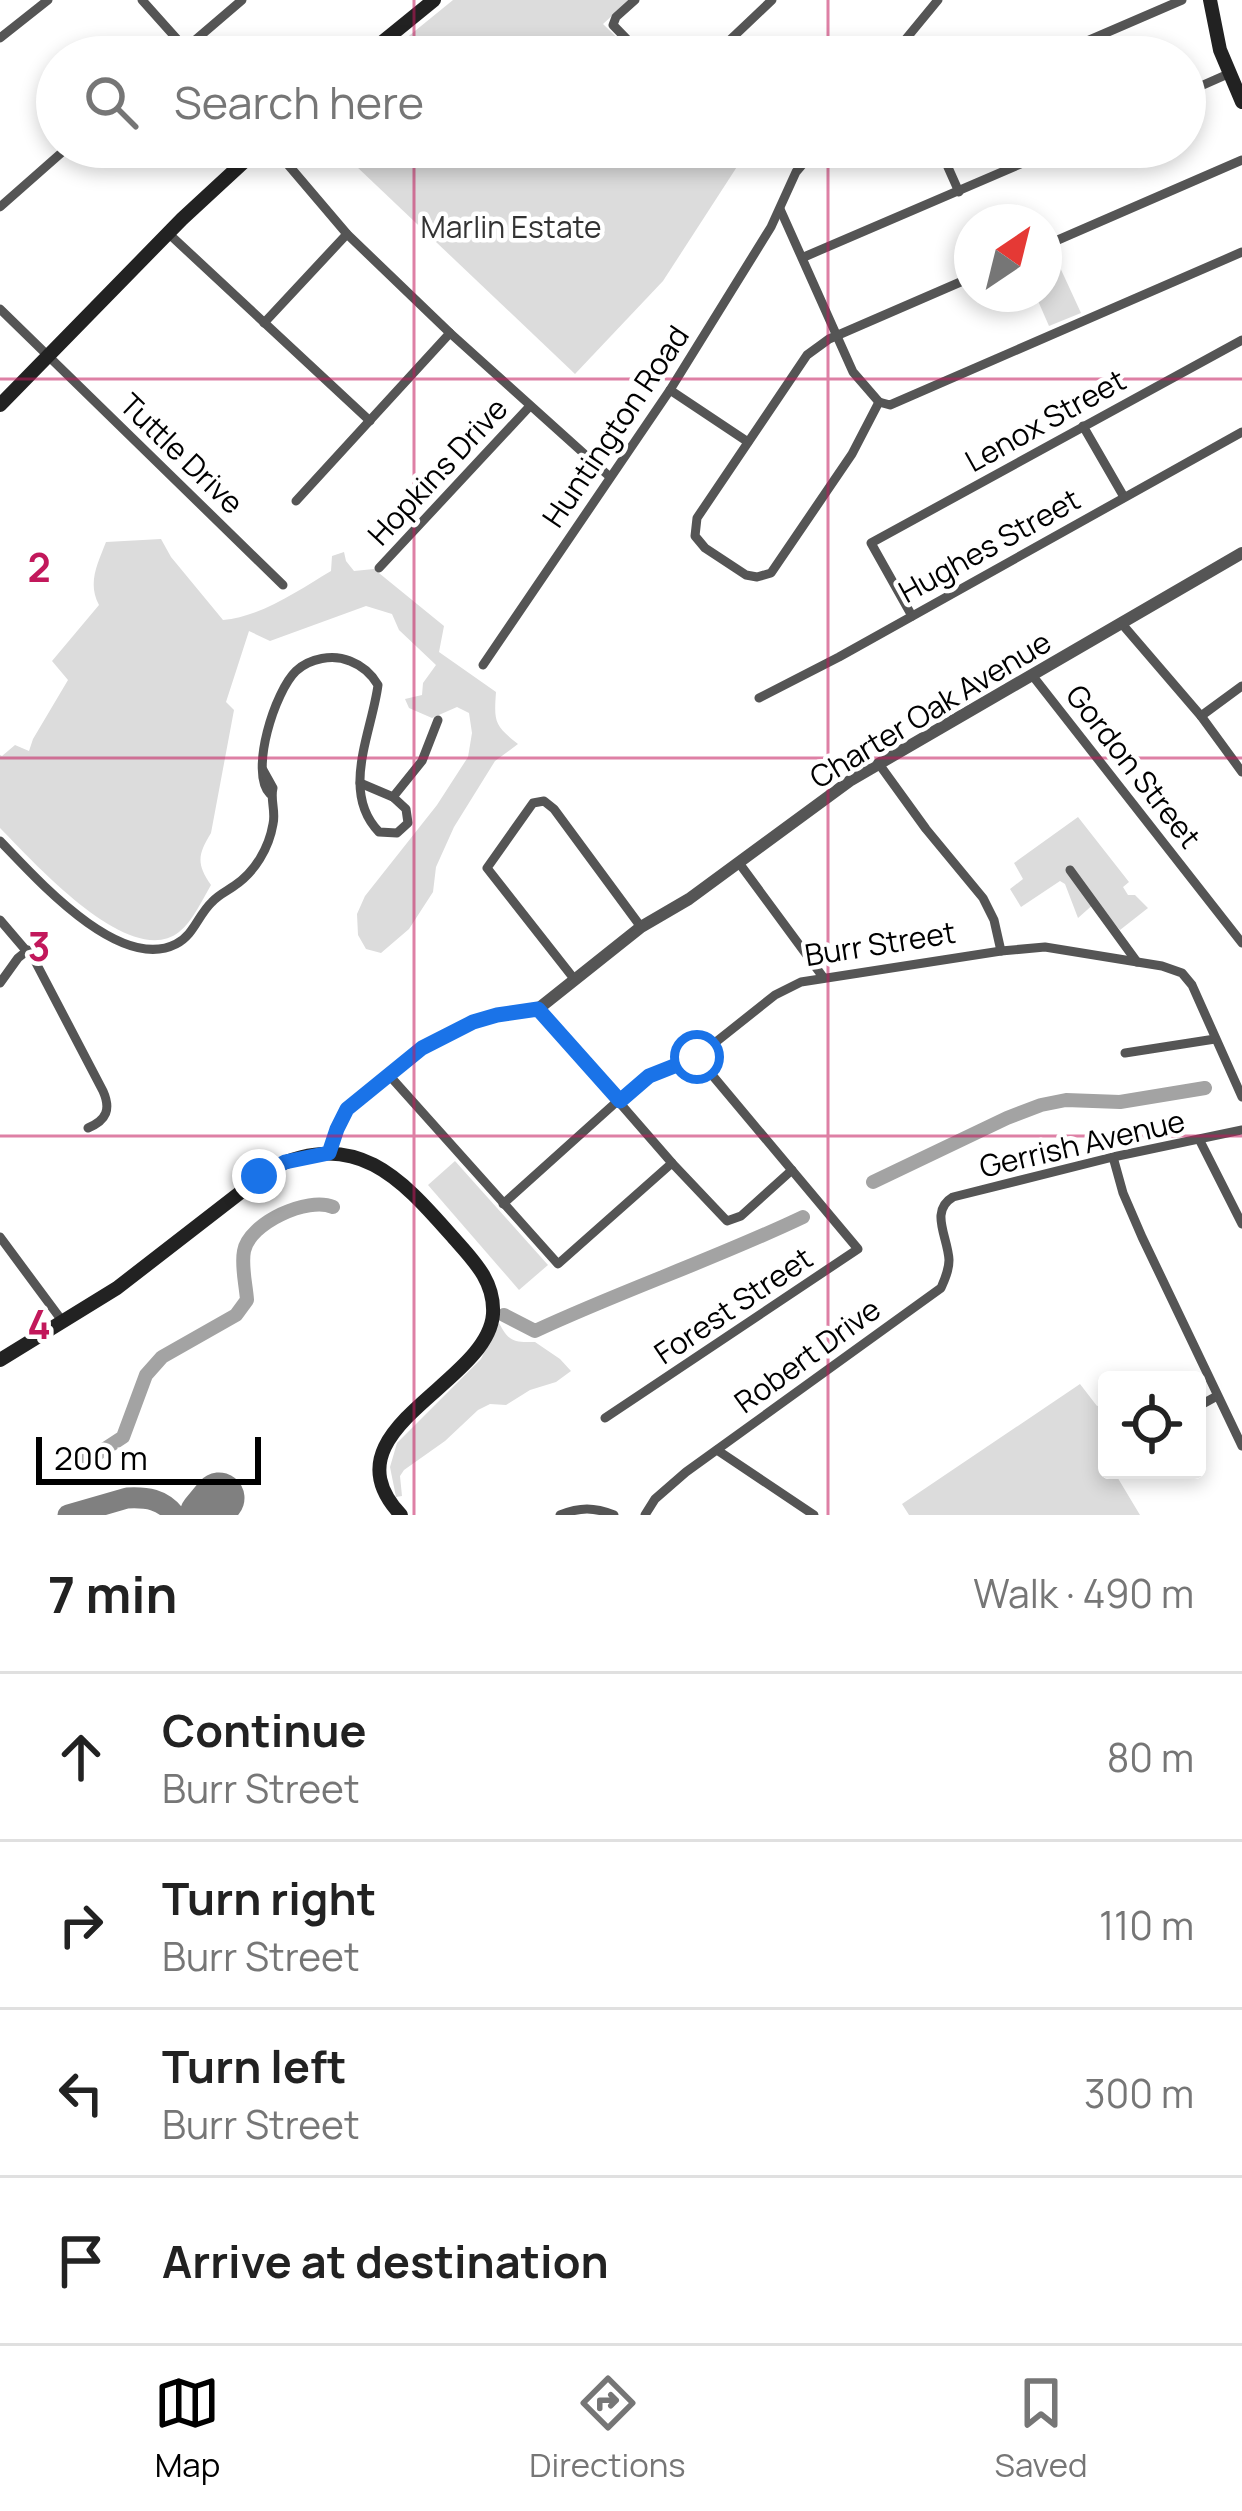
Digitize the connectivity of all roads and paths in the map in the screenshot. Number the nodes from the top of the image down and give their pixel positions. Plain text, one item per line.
1 (48, 0) edge
2 (142, 0) edge
3 (242, 0) edge
4 (434, 0) edge
5 (634, 0) edge
6 (772, 0) edge
7 (938, 0) edge
8 (1182, 0) edge
9 (1211, 7) edge
10 (175, 36) edge
11 (200, 36) edge
12 (390, 36) edge
13 (623, 36) edge
14 (734, 36) edge
15 (908, 36) edge
16 (1099, 36) edge
17 (0, 38) edge
18 (1228, 74) junction
19 (1206, 84) edge
20 (1242, 103) edge
21 (1242, 160) edge
22 (44, 168) edge
23 (238, 168) edge
24 (291, 168) edge
25 (799, 168) edge
26 (948, 168) edge
27 (1012, 168) edge
28 (958, 192) junction
29 (0, 207) edge
30 (780, 208) junction
31 (168, 233) junction
32 (346, 234) junction
33 (1062, 238) edge
34 (1242, 252) edge
35 (804, 257) junction
36 (954, 285) edge
37 (0, 309) edge
38 (263, 322) junction
39 (450, 334) junction
40 (838, 335) junction
41 (1242, 340) edge
42 (48, 356) junction
43 (670, 390) junction
44 (879, 402) junction
45 (0, 405) edge
46 (530, 406) junction
47 (370, 421) junction
48 (1083, 426) junction
49 (1242, 432) edge
50 (748, 442) junction
51 (610, 477) junction
52 (1124, 497) junction
53 (296, 501) dead end
54 (1242, 553) edge
55 (380, 568) dead end
56 (283, 585) dead end
57 (912, 616) junction
58 (1122, 624) junction
59 (483, 665) dead end
60 (1032, 675) junction
61 (1242, 686) edge
62 (760, 698) dead end
63 (1201, 716) junction
64 (438, 720) dead end
65 (879, 764) junction
66 (1242, 772) edge
67 (360, 783) junction
68 (393, 797) junction
69 (0, 841) edge
70 (739, 862) junction
71 (1070, 870) dead end
72 (0, 920) edge
73 (641, 927) junction
74 (1242, 944) edge
75 (28, 950) junction
76 (1000, 951) junction
77 (1137, 962) junction
78 (823, 977) junction
79 (575, 980) junction
80 (0, 983) edge
81 (538, 1009) junction
82 (1216, 1039) junction
83 (1125, 1053) dead end
84 (697, 1057) junction
85 (388, 1074) junction
86 (1242, 1097) edge
87 (620, 1101) junction
88 (88, 1128) dead end
89 (1242, 1130) edge
90 (1200, 1141) junction
91 (329, 1153) junction
92 (1113, 1157) junction
93 (672, 1163) junction
94 (792, 1170) junction
95 (503, 1204) junction
96 (940, 1211) joint
97 (1242, 1224) edge
98 (0, 1237) edge
99 (63, 1322) junction
100 (0, 1360) edge
101 (1217, 1396) junction
102 (1206, 1402) edge
103 (604, 1418) dead end
104 (1242, 1445) edge
105 (717, 1450) junction
106 (809, 1514) edge
107 (401, 1515) edge
108 (560, 1515) edge
109 (614, 1515) edge
110 (645, 1515) edge

1 - 17 street
2 - 10 street
3 - 11 street
4 - 12 main road
5 - 13 street
6 - 14 street
7 - 15 street
8 - 16 street
9 - 18 main road
18 - 19 street
18 - 20 main road
21 - 33 street
22 - 29 street
23 - 31 main road
24 - 32 street
25 - 30 street, Huntington Road
26 - 28 street
27 - 28 street
28 - 35 street
30 - 35 street
30 - 43 street, Huntington Road
31 - 38 street
31 - 42 main road
32 - 38 street
32 - 39 street
34 - 44 street
35 - 40 street
36 - 40 street
37 - 42 street, Tuttle Drive
38 - 47 street
39 - 46 street
39 - 47 street
40 - 44 street
40 - 50 street
41 - 48 street, Lenox Street
42 - 45 main road
42 - 56 street, Tuttle Drive
43 - 50 street
43 - 51 street, Huntington Road
44 - 50 street
46 - 51 street
46 - 55 street, Hopkins Drive
47 - 53 street
48 - 52 street
48 - 57 street, Lenox Street
49 - 52 street, Hughes Street
51 - 59 street, Huntington Road
52 - 57 street, Hughes Street
54 - 58 street, Charter Oak Avenue
57 - 62 street, Hughes Street
58 - 60 street, Charter Oak Avenue
58 - 63 street
60 - 65 street, Charter Oak Avenue
60 - 74 street, Gordon Street
61 - 63 street
63 - 66 street
64 - 68 street
65 - 70 street, Charter Oak Avenue
65 - 76 street
67 - 68 street
67 - 68 street
67 - 69 street
70 - 73 street, Charter Oak Avenue
70 - 78 street
71 - 77 street
72 - 75 street
73 - 79 street, Charter Oak Avenue
73 - 79 street
75 - 80 street
75 - 88 street
76 - 77 street, Burr Street
76 - 78 street, Burr Street
77 - 82 street, Burr Street
78 - 84 street, Burr Street
79 - 81 street, Charter Oak Avenue
81 - 85 street
81 - 87 street
82 - 83 street
82 - 86 street, Burr Street
84 - 87 street, Burr Street
84 - 94 street, Forest Street
85 - 91 street
85 - 95 street
87 - 93 street
87 - 95 street, Burr Street
89 - 90 street, Gerrish Avenue
90 - 92 street, Gerrish Avenue
90 - 97 street
91 - 99 main road
91 - 107 main road
92 - 96 street, Gerrish Avenue
92 - 101 street
93 - 94 street
93 - 95 street
94 - 103 street, Forest Street
96 - 105 street, Robert Drive
98 - 99 street
99 - 100 main road
101 - 102 street
101 - 104 street
105 - 106 street
105 - 110 street, Robert Drive
108 - 109 street

